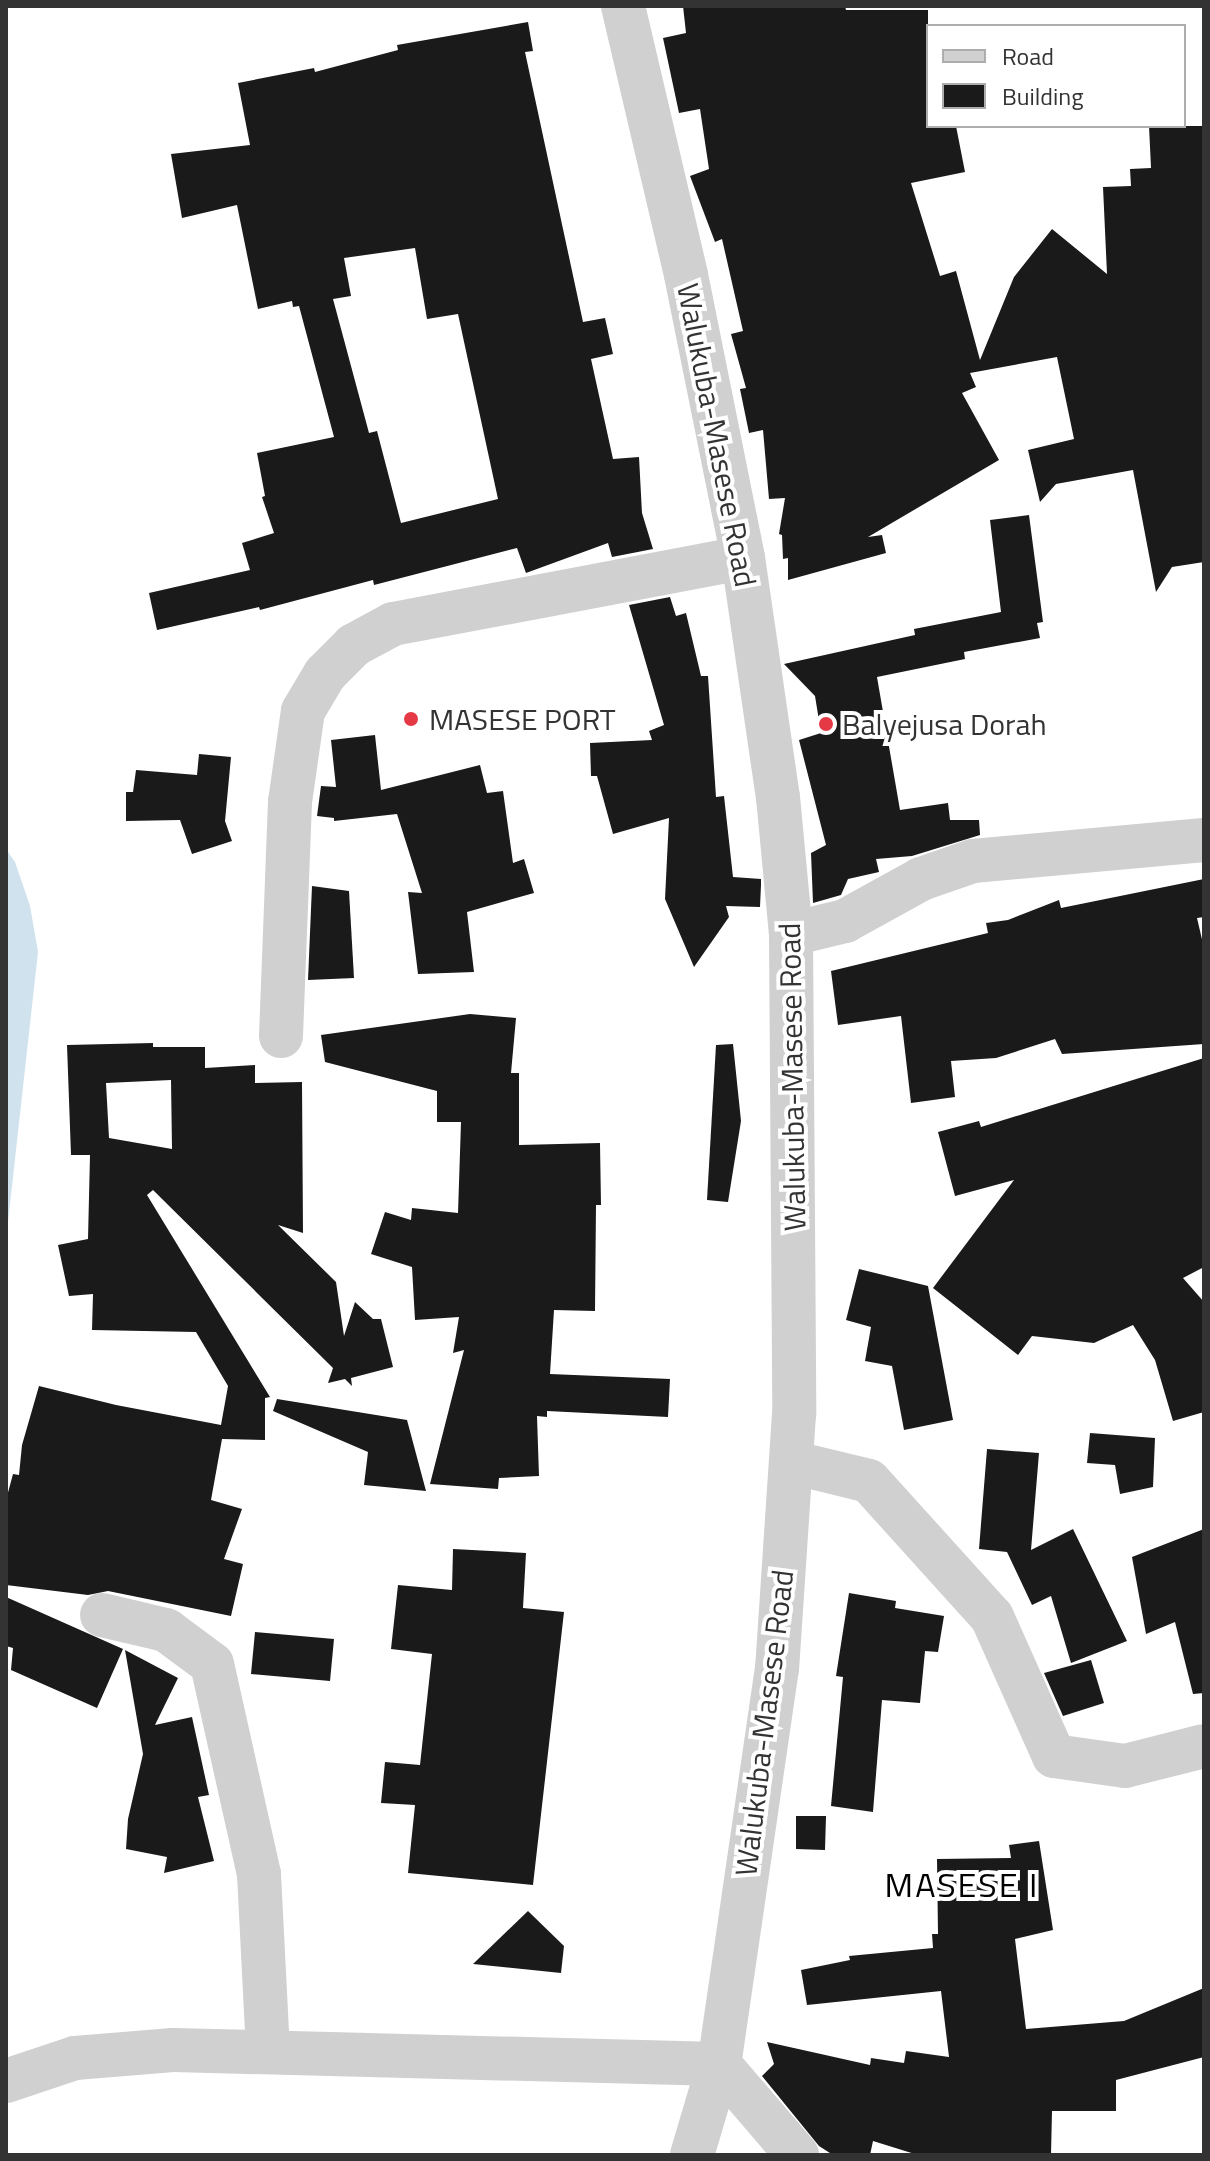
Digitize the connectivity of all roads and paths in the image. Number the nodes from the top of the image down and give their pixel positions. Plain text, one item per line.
1 (623, 6) edge
2 (743, 558) junction
3 (1204, 840) edge
4 (791, 934) junction
5 (281, 1036) dead end
6 (791, 1462) junction
7 (102, 1615) dead end
8 (1204, 1746) edge
9 (268, 2052) junction
10 (719, 2064) junction
11 (6, 2081) edge
12 (692, 2155) edge
13 (797, 2155) edge

1 - 2 street, Walukuba-Masese Road
2 - 4 street, Walukuba-Masese Road
2 - 5 street
3 - 4 street
4 - 6 street, Walukuba-Masese Road
6 - 8 street
6 - 10 street, Walukuba-Masese Road
7 - 9 street
9 - 10 street
9 - 11 street
10 - 12 street, Walukuba-Masese Road
10 - 13 street

